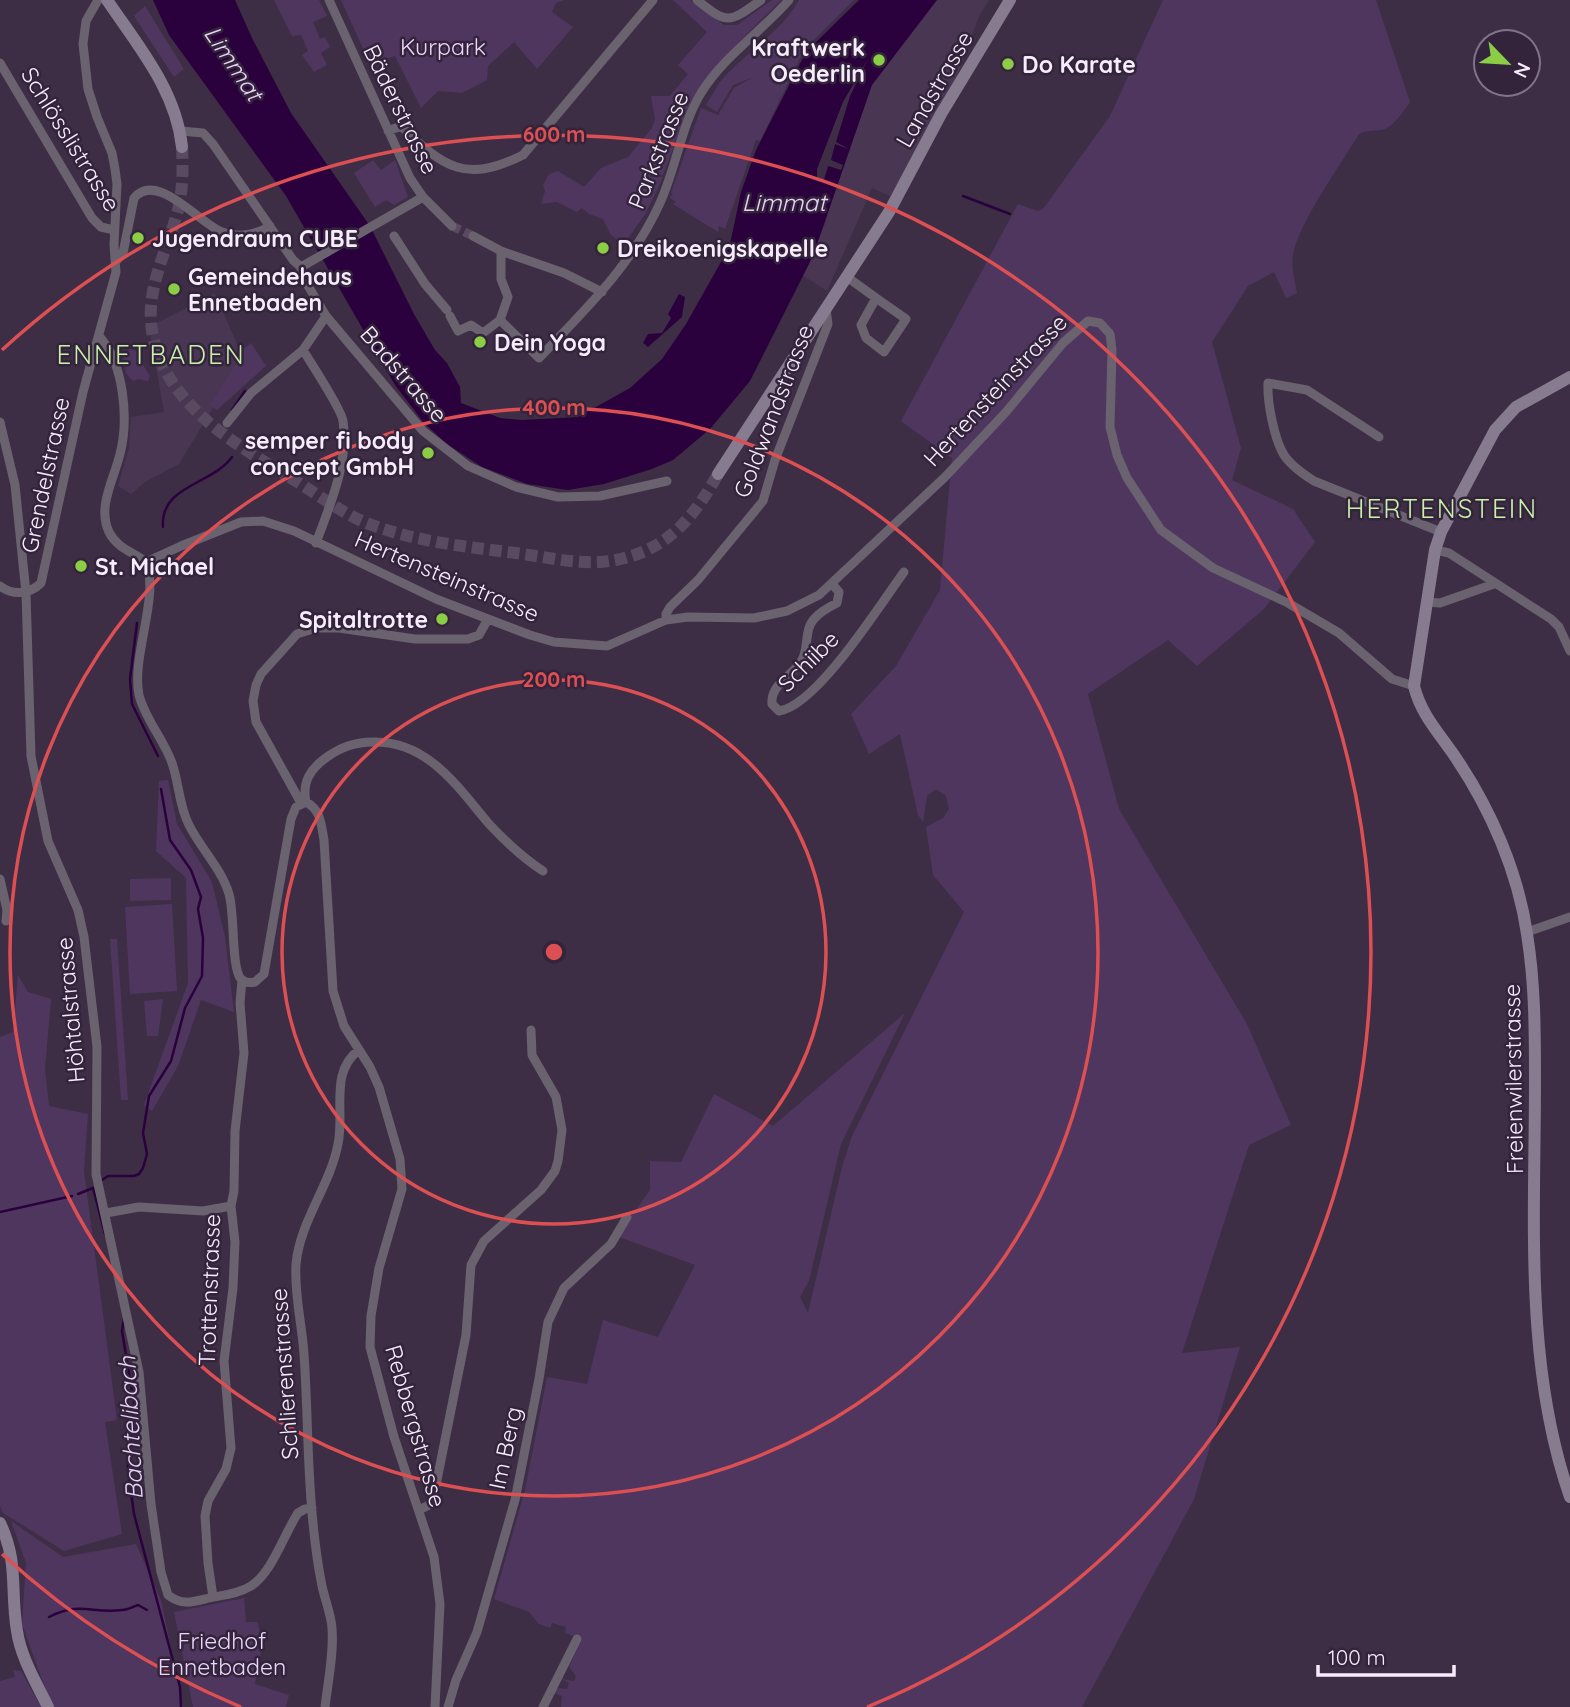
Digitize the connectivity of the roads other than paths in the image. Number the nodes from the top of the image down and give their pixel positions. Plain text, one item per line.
1 (98, 0) edge
2 (107, 0) edge
3 (328, 0) edge
4 (653, 0) edge
5 (697, 0) edge
6 (761, 0) edge
7 (789, 0) edge
8 (1010, 0) edge
9 (0, 63) edge
10 (181, 131) junction
11 (388, 131) junction
12 (183, 147) tunnel mouth
13 (423, 197) junction
14 (270, 226) junction
15 (452, 226) tunnel mouth
16 (114, 230) junction
17 (394, 236) dead end
18 (473, 236) tunnel mouth
19 (501, 251) junction
20 (117, 260) junction
21 (301, 267) junction
22 (847, 277) junction
23 (602, 292) junction
24 (876, 298) junction
25 (827, 309) junction
26 (326, 316) junction
27 (500, 320) junction
28 (99, 336) junction
29 (303, 349) junction
30 (1570, 377) edge
31 (0, 422) edge
32 (227, 423) dead end
33 (1379, 437) dead end
34 (720, 470) tunnel mouth
35 (667, 481) dead end
36 (1441, 532) junction
37 (316, 542) junction
38 (1436, 550) junction
39 (146, 562) junction
40 (904, 572) dead end
41 (832, 584) junction
42 (1494, 584) junction
43 (0, 586) edge
44 (26, 593) junction
45 (1427, 602) junction
46 (488, 619) junction
47 (666, 620) junction
48 (1570, 651) edge
49 (1414, 686) junction
50 (303, 803) junction
51 (543, 871) dead end
52 (0, 879) edge
53 (1570, 917) edge
54 (6, 921) dead end
55 (1527, 932) junction
56 (242, 980) junction
57 (531, 1030) dead end
58 (359, 1050) junction
59 (232, 1206) junction
60 (106, 1213) junction
61 (627, 1217) dead end
62 (1570, 1497) edge
63 (312, 1508) junction
64 (419, 1510) junction
65 (0, 1522) edge
66 (213, 1597) junction
67 (577, 1639) dead end
68 (48, 1707) edge
69 (325, 1707) edge
70 (435, 1707) edge
71 (448, 1707) edge
72 (544, 1707) edge

1 - 16 street
2 - 10 street
3 - 11 street, Bäderstrasse
4 - 11 street
5 - 6 street
7 - 23 street, Parkstrasse
8 - 22 street, Landstrasse
9 - 16 street, Schlösslistrasse
10 - 12 street
10 - 14 street, Badstrasse
11 - 13 street, Bäderstrasse
13 - 15 street, Bäderstrasse
13 - 21 street
14 - 20 street, Grendelstrasse
14 - 21 street, Badstrasse
16 - 20 street
17 - 27 street
18 - 19 street
19 - 23 street
19 - 27 street
20 - 28 street, Grendelstrasse
21 - 26 street, Badstrasse
22 - 24 street
22 - 25 street
23 - 27 street, Parkstrasse
24 - 24 street
25 - 34 street
25 - 47 street, Goldwandstrasse
26 - 29 street
26 - 35 street, Badstrasse
28 - 39 street
28 - 44 street, Grendelstrasse
29 - 32 street
29 - 37 street
30 - 36 street
31 - 44 street, Höhtalstrasse
33 - 36 street
36 - 38 street
37 - 39 street, Hertensteinstrasse
37 - 46 street, Hertensteinstrasse
38 - 42 street
38 - 45 street
39 - 56 street, Trottenstrasse
40 - 41 street, Schiibe
41 - 47 street, Hertensteinstrasse
41 - 49 street, Hertensteinstrasse
42 - 45 street
42 - 48 street
43 - 44 street
44 - 60 street, Höhtalstrasse
45 - 49 street
46 - 47 street, Hertensteinstrasse
46 - 50 street, Rebbergstrasse
49 - 55 street, Freienwilerstrasse
50 - 51 street
50 - 56 street
50 - 58 street, Rebbergstrasse
52 - 54 street
53 - 55 street
55 - 62 street, Freienwilerstrasse
56 - 59 street, Trottenstrasse
57 - 64 street
58 - 63 street, Schlierenstrasse
58 - 64 street, Rebbergstrasse
59 - 60 street
59 - 66 street, Trottenstrasse
60 - 66 street, Höhtalstrasse
61 - 71 street, Im Berg
63 - 66 street
63 - 69 street, Schlierenstrasse
64 - 70 street, Rebbergstrasse
65 - 68 street
67 - 72 street

